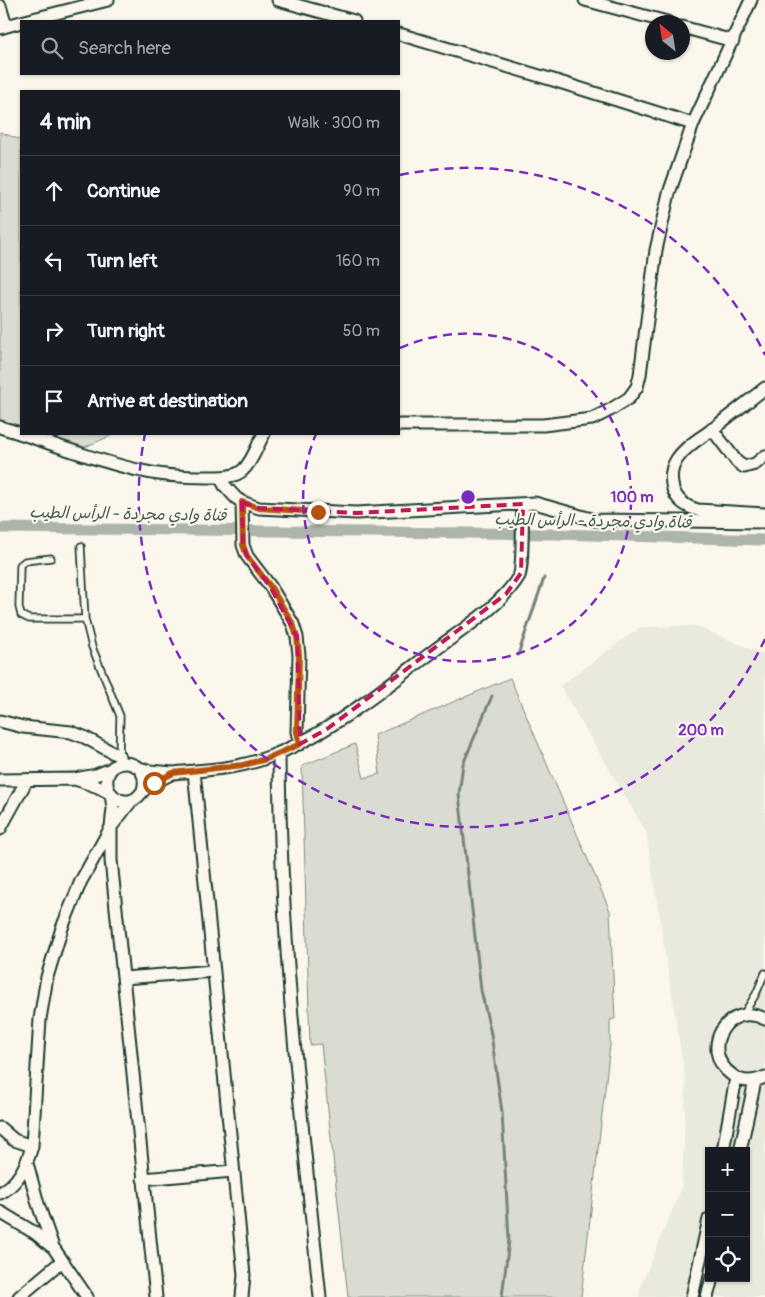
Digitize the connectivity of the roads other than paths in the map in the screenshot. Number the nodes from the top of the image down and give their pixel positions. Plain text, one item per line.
1 (108, 0) edge
2 (278, 0) edge
3 (586, 0) edge
4 (751, 0) edge
5 (0, 6) edge
6 (645, 16) edge
7 (31, 20) edge
8 (350, 20) edge
9 (20, 23) edge
10 (3, 27) edge
11 (690, 29) edge
12 (400, 34) edge
13 (733, 40) junction
14 (693, 124) junction
15 (765, 388) edge
16 (400, 425) edge
17 (712, 429) junction
18 (2, 430) edge
19 (263, 435) edge
20 (765, 456) edge
21 (220, 477) junction
22 (242, 508) junction
23 (523, 509) junction
24 (765, 514) edge
25 (765, 522) edge
26 (81, 546) dead end
27 (51, 558) dead end
28 (85, 619) junction
29 (0, 721) edge
30 (300, 744) junction
31 (279, 753) junction
32 (116, 763) junction
33 (139, 768) junction
34 (194, 771) junction
35 (173, 773) junction
36 (75, 779) junction
37 (0, 780) edge
38 (27, 780) junction
39 (143, 790) junction
40 (111, 794) junction
41 (132, 800) junction
42 (111, 827) junction
43 (0, 829) edge
44 (214, 971) junction
45 (765, 973) edge
46 (124, 978) junction
47 (742, 1016) junction
48 (765, 1019) edge
49 (736, 1078) junction
50 (760, 1079) edge
51 (0, 1128) edge
52 (32, 1146) junction
53 (724, 1147) edge
54 (741, 1147) edge
55 (27, 1163) junction
56 (233, 1171) junction
57 (143, 1178) junction
58 (0, 1193) edge
59 (0, 1212) edge
60 (705, 1237) edge
61 (53, 1247) junction
62 (62, 1261) junction
63 (711, 1282) edge
64 (19, 1297) edge
65 (87, 1297) edge
66 (156, 1297) edge
67 (242, 1297) edge
68 (320, 1297) edge
69 (692, 1297) edge
70 (707, 1297) edge

1 - 7 street
2 - 8 street
3 - 6 street
4 - 13 street
5 - 10 street
9 - 10 street
11 - 13 street
12 - 14 street
13 - 14 street
14 - 16 street
15 - 17 street
17 - 20 street
17 - 24 street
18 - 21 street
19 - 21 street
21 - 22 street
22 - 23 street
22 - 30 street
23 - 25 street
23 - 30 street
26 - 28 lane
27 - 28 lane
28 - 32 lane
29 - 32 street
30 - 31 street
31 - 34 street
31 - 68 street
32 - 33 street
32 - 36 street
32 - 40 street
33 - 35 street
33 - 39 street
34 - 35 street
34 - 44 street
35 - 39 street
36 - 38 street
36 - 40 street
37 - 38 street
38 - 43 street
39 - 41 street
40 - 41 street
40 - 42 street
41 - 42 street
42 - 46 street
42 - 52 street
44 - 46 street
44 - 56 street
45 - 47 lane
46 - 57 street
47 - 48 street
47 - 49 street
49 - 50 street
49 - 53 street
50 - 54 street
51 - 52 street
52 - 55 street
55 - 58 street
55 - 61 street
56 - 57 street
56 - 67 street
57 - 66 street
59 - 61 street
60 - 69 street
61 - 62 street
62 - 64 street
62 - 65 street
63 - 70 street

